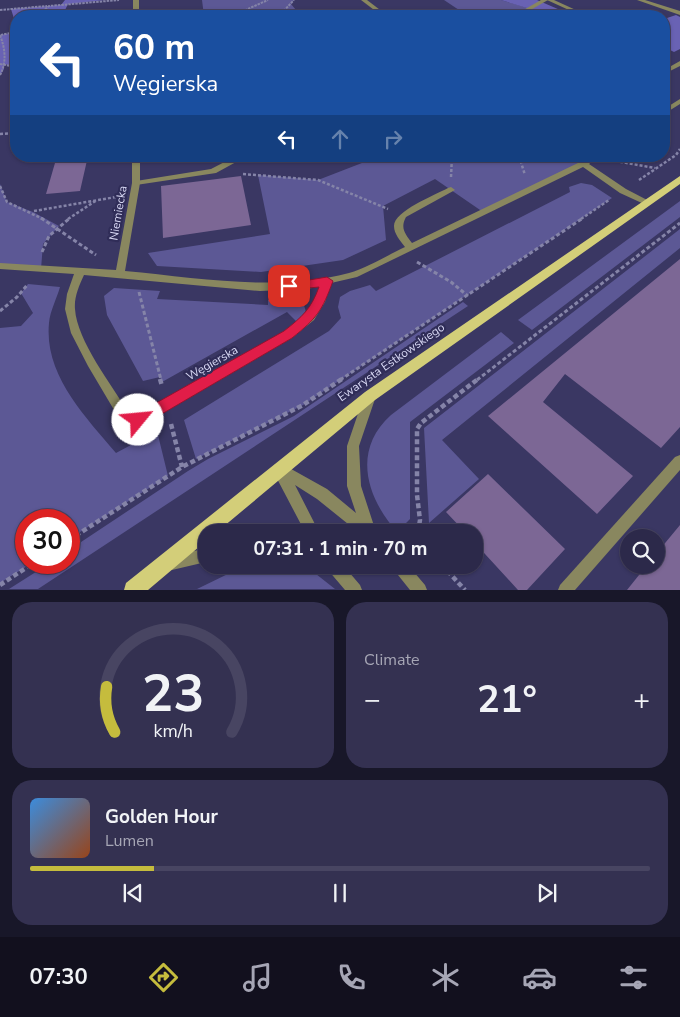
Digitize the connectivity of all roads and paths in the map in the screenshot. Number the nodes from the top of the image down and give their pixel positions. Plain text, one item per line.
1 (119, 0) edge
2 (268, 0) edge
3 (294, 0) edge
4 (364, 0) edge
5 (545, 0) edge
6 (550, 0) edge
7 (640, 0) edge
8 (49, 6) junction
9 (0, 10) edge
10 (44, 10) edge
11 (246, 10) edge
12 (285, 10) edge
13 (377, 10) edge
14 (527, 10) edge
15 (572, 10) edge
16 (669, 10) edge
17 (10, 33) edge
18 (0, 64) edge
19 (4, 64) junction
20 (10, 66) edge
21 (0, 75) edge
22 (680, 149) edge
23 (670, 159) edge
24 (136, 162) edge
25 (231, 162) edge
26 (452, 162) edge
27 (580, 162) edge
28 (586, 162) edge
29 (622, 162) edge
30 (665, 162) edge
31 (583, 164) junction
32 (656, 168) junction
33 (213, 171) junction
34 (680, 179) edge
35 (136, 183) junction
36 (0, 186) edge
37 (451, 190) joint
38 (623, 191) junction
39 (134, 194) junction
40 (97, 200) junction
41 (647, 202) junction
42 (33, 212) junction
43 (403, 215) junction
44 (680, 223) edge
45 (59, 226) junction
46 (407, 249) junction
47 (0, 266) edge
48 (40, 269) junction
49 (80, 272) junction
50 (120, 274) junction
51 (135, 276) junction
52 (327, 281) junction
53 (468, 296) junction
54 (0, 311) edge
55 (370, 396) junction
56 (167, 405) junction
57 (680, 461) edge
58 (182, 467) junction
59 (279, 469) junction
60 (308, 524) edge
61 (359, 524) edge
62 (366, 524) edge
63 (419, 524) edge
64 (80, 533) edge
65 (198, 557) edge
66 (163, 565) junction
67 (17, 574) edge
68 (341, 574) edge
69 (407, 574) edge
70 (450, 574) edge
71 (0, 585) edge
72 (133, 590) edge
73 (355, 590) edge
74 (420, 590) edge
75 (465, 590) edge
76 (564, 590) edge

1 - 8 path
2 - 11 path
3 - 12 path
4 - 13 street
5 - 14 street
6 - 15 street
7 - 16 street
8 - 9 path
8 - 10 path
17 - 19 path
18 - 19 path
19 - 20 path
19 - 21 path
22 - 23 path
24 - 35 street, Niemiecka
25 - 33 street
26 - 37 path
27 - 31 street
28 - 31 street
29 - 32 path
30 - 32 path
31 - 38 street
31 - 46 street
32 - 38 path
33 - 35 street
33 - 43 path
34 - 41 main road, Ewarysta Estkowskiego
35 - 39 street, Niemiecka
36 - 42 path
37 - 43 street
38 - 41 street
38 - 53 path
39 - 40 path
39 - 50 street, Niemiecka
40 - 42 path
40 - 45 path
41 - 55 main road, Ewarysta Estkowskiego
42 - 45 path
43 - 46 street
44 - 63 path
45 - 48 path
45 - 50 path
46 - 52 street
46 - 53 path
47 - 48 street
48 - 49 street
48 - 54 path
49 - 50 street
49 - 56 street, Węgierska
50 - 51 street
51 - 52 street
51 - 56 path
52 - 56 street, Węgierska
53 - 58 path
55 - 59 main road, Ewarysta Estkowskiego
55 - 62 street
56 - 58 path
57 - 76 street
58 - 64 path
59 - 60 street
59 - 61 street
59 - 66 main road, Ewarysta Estkowskiego
65 - 66 street
66 - 72 main road, Ewarysta Estkowskiego
67 - 71 path
68 - 73 street
69 - 74 street
70 - 75 path

